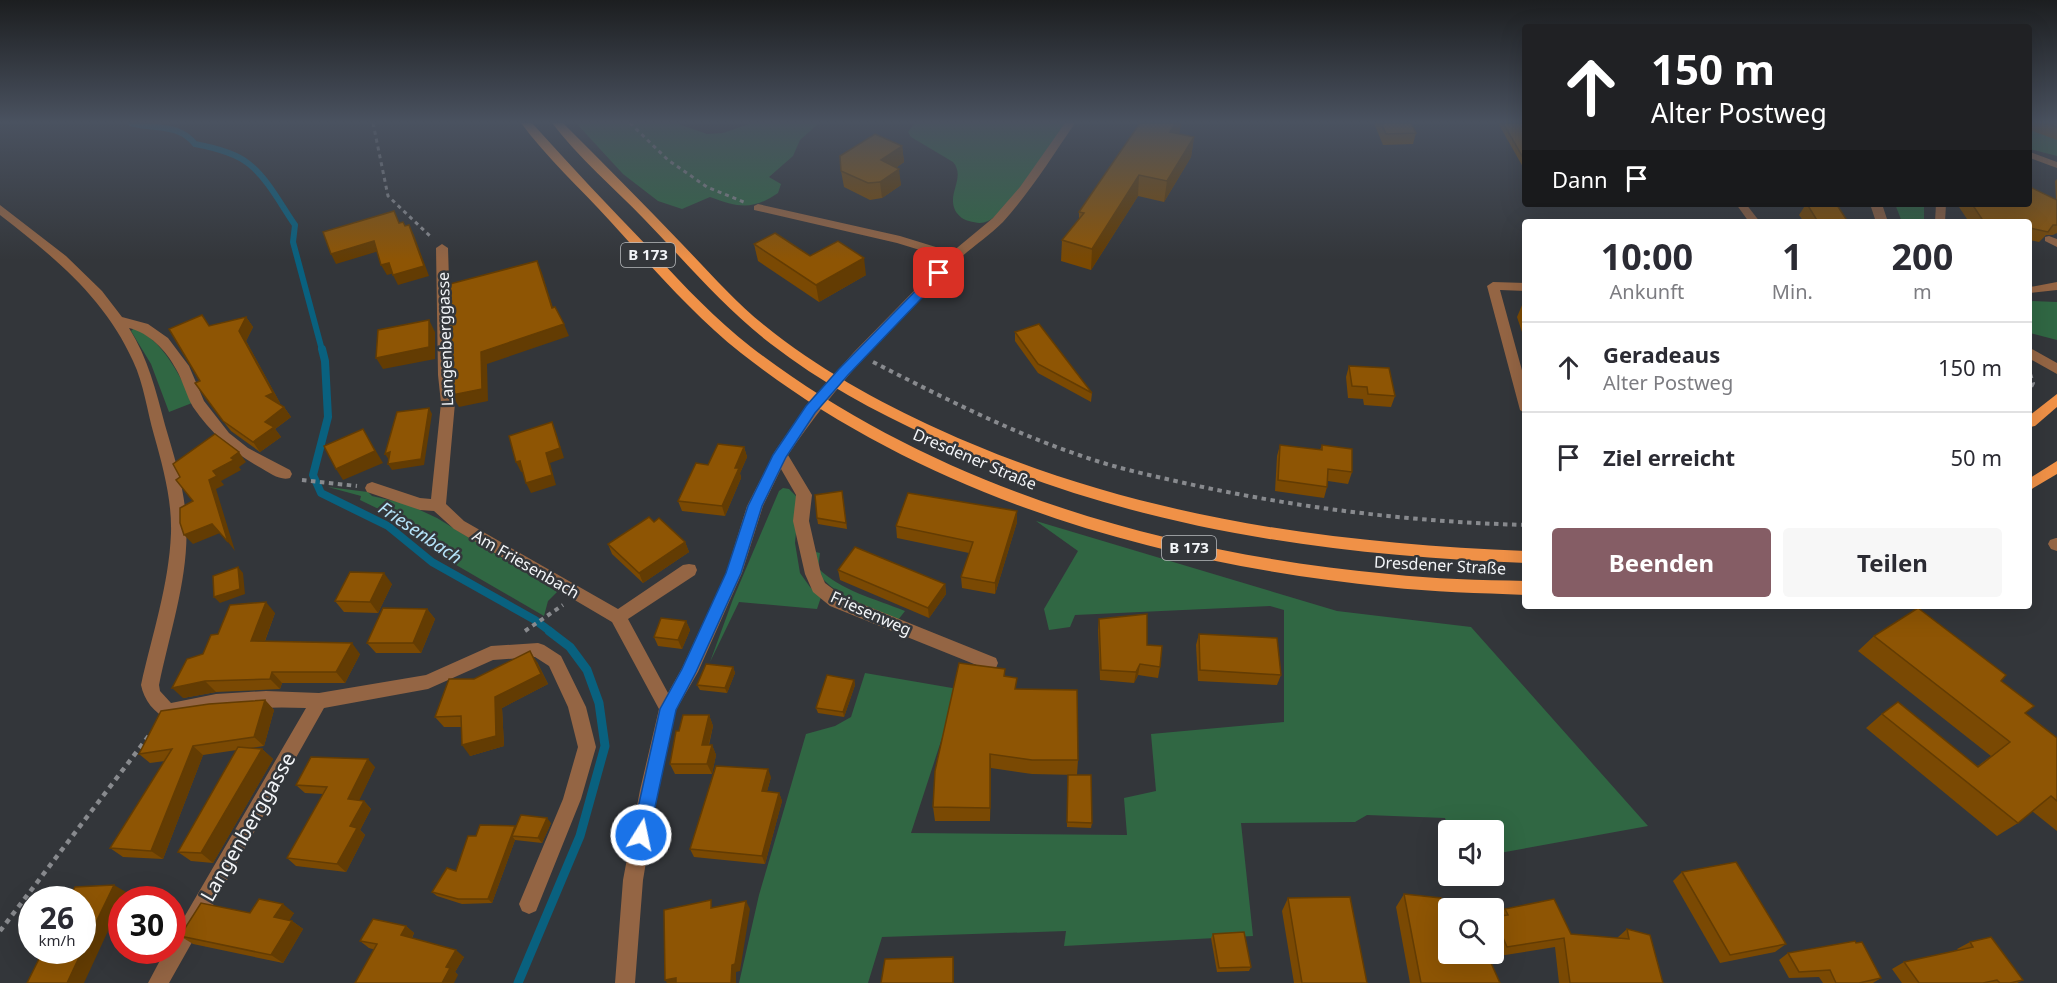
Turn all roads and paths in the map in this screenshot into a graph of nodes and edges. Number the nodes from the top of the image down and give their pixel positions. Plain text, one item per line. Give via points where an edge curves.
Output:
1 (382, 169) edge
2 (569, 169) edge
3 (602, 169) edge
4 (681, 169) edge
5 (1038, 169) edge
6 (1743, 207) edge
7 (758, 208) joint
8 (0, 209) edge
9 (1753, 219) edge
10 (442, 248) joint
11 (954, 257) junction
12 (2057, 285) edge
13 (1522, 287) edge
14 (2032, 290) edge
15 (120, 321) junction
16 (2032, 354) edge
17 (859, 355) junction
18 (2057, 369) edge
19 (1522, 395) edge
20 (2057, 399) edge
21 (2032, 420) edge
22 (780, 455) junction
23 (2057, 466) edge
24 (291, 477) joint
25 (2032, 484) edge
26 (372, 488) joint
27 (438, 506) junction
28 (1522, 525) edge
29 (1522, 557) edge
30 (689, 570) dead end
31 (1522, 588) edge
32 (558, 609) dead end
33 (618, 617) junction
34 (523, 632) dead end
35 (990, 663) dead end
36 (319, 701) junction
37 (668, 709) junction
38 (168, 711) junction
39 (529, 904) dead end
40 (0, 931) edge
41 (158, 983) edge
42 (625, 983) edge

1 - 10 path via 388,196
2 - 31 main road, Dresdener Straße / B 173 via 707,317 781,377 871,433 987,486 1108,528 1219,555 1370,579
3 - 29 main road, B 173 via 759,328 881,408 935,435 1094,495 1174,517 1312,542 1398,552
4 - 7 path via 707,187
5 - 11 street via 997,221
6 - 9 lane
7 - 11 street via 843,226
8 - 15 street via 97,290
10 - 27 street, Langenberggasse via 448,403
11 - 17 street
12 - 14 lane
13 - 19 lane via 1493,286
15 - 24 street via 143,327 163,341 182,366 198,403 224,437 243,452
15 - 38 street via 140,363 175,482 178,544 171,596 150,685 152,695
16 - 18 street
17 - 22 street via 811,410
17 - 28 path via 982,416 1067,452 1138,472 1255,499 1356,514
20 - 21 main road
22 - 35 street, Friesenweg via 804,495 801,520 819,587 836,601
22 - 37 street via 755,506 734,573
23 - 25 main road
24 - 26 path
26 - 27 street
27 - 33 street, Am Friesenbach via 459,525
30 - 33 street
32 - 34 path
33 - 37 street
36 - 38 street via 216,702
36 - 39 street via 428,682 491,653 538,650 555,660 577,707 587,747 572,799
36 - 41 street, Langenberggasse
37 - 42 street via 633,880
38 - 40 path

